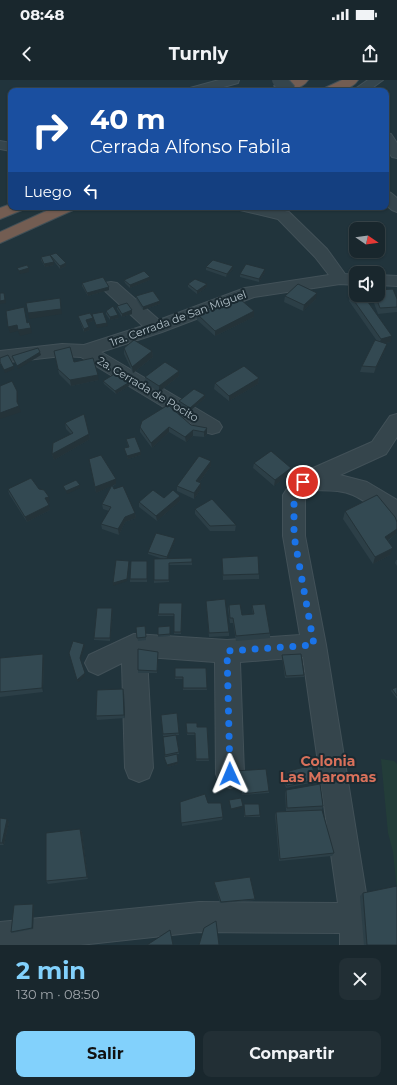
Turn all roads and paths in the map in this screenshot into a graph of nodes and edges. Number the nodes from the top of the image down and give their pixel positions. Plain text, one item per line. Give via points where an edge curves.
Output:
1 (233, 80) edge
2 (279, 80) edge
3 (302, 80) edge
4 (352, 80) edge
5 (378, 80) edge
6 (205, 88) edge
7 (285, 88) edge
8 (286, 88) edge
9 (336, 88) edge
10 (365, 88) edge
11 (389, 142) edge
12 (397, 154) edge
13 (389, 199) edge
14 (397, 207) edge
15 (10, 210) edge
16 (61, 210) edge
17 (259, 210) edge
18 (0, 214) edge
19 (0, 238) edge
20 (348, 279) edge
21 (385, 280) edge
22 (397, 281) edge
23 (111, 287) dead end
24 (156, 328) junction
25 (85, 351) junction
26 (0, 357) edge
27 (397, 421) edge
28 (212, 427) dead end
29 (303, 482) junction
30 (397, 511) edge
31 (134, 645) junction
32 (314, 645) junction
33 (227, 651) junction
34 (98, 663) dead end
35 (139, 768) dead end
36 (230, 774) dead end
37 (356, 932) edge
38 (0, 938) edge

1 - 6 street
2 - 8 street, bridge
3 - 7 highway
4 - 9 highway
5 - 10 street
11 - 12 street
13 - 14 street
15 - 18 highway
16 - 19 highway
17 - 20 street via 283,215
20 - 24 street, 1ra. Cerrada de San Miguel via 251,292
21 - 22 street
23 - 24 street
24 - 25 street, 1ra. Cerrada de San Miguel
25 - 26 street, 1ra. Cerrada de San Miguel via 62,350
25 - 28 street, 2a. Cerrada de Pocito
27 - 29 street via 379,448
29 - 30 street via 336,482 359,488
29 - 32 street via 294,495 294,536
31 - 33 street
31 - 34 street
31 - 35 street
32 - 33 street
32 - 37 street
33 - 36 street
37 - 38 street via 199,917

